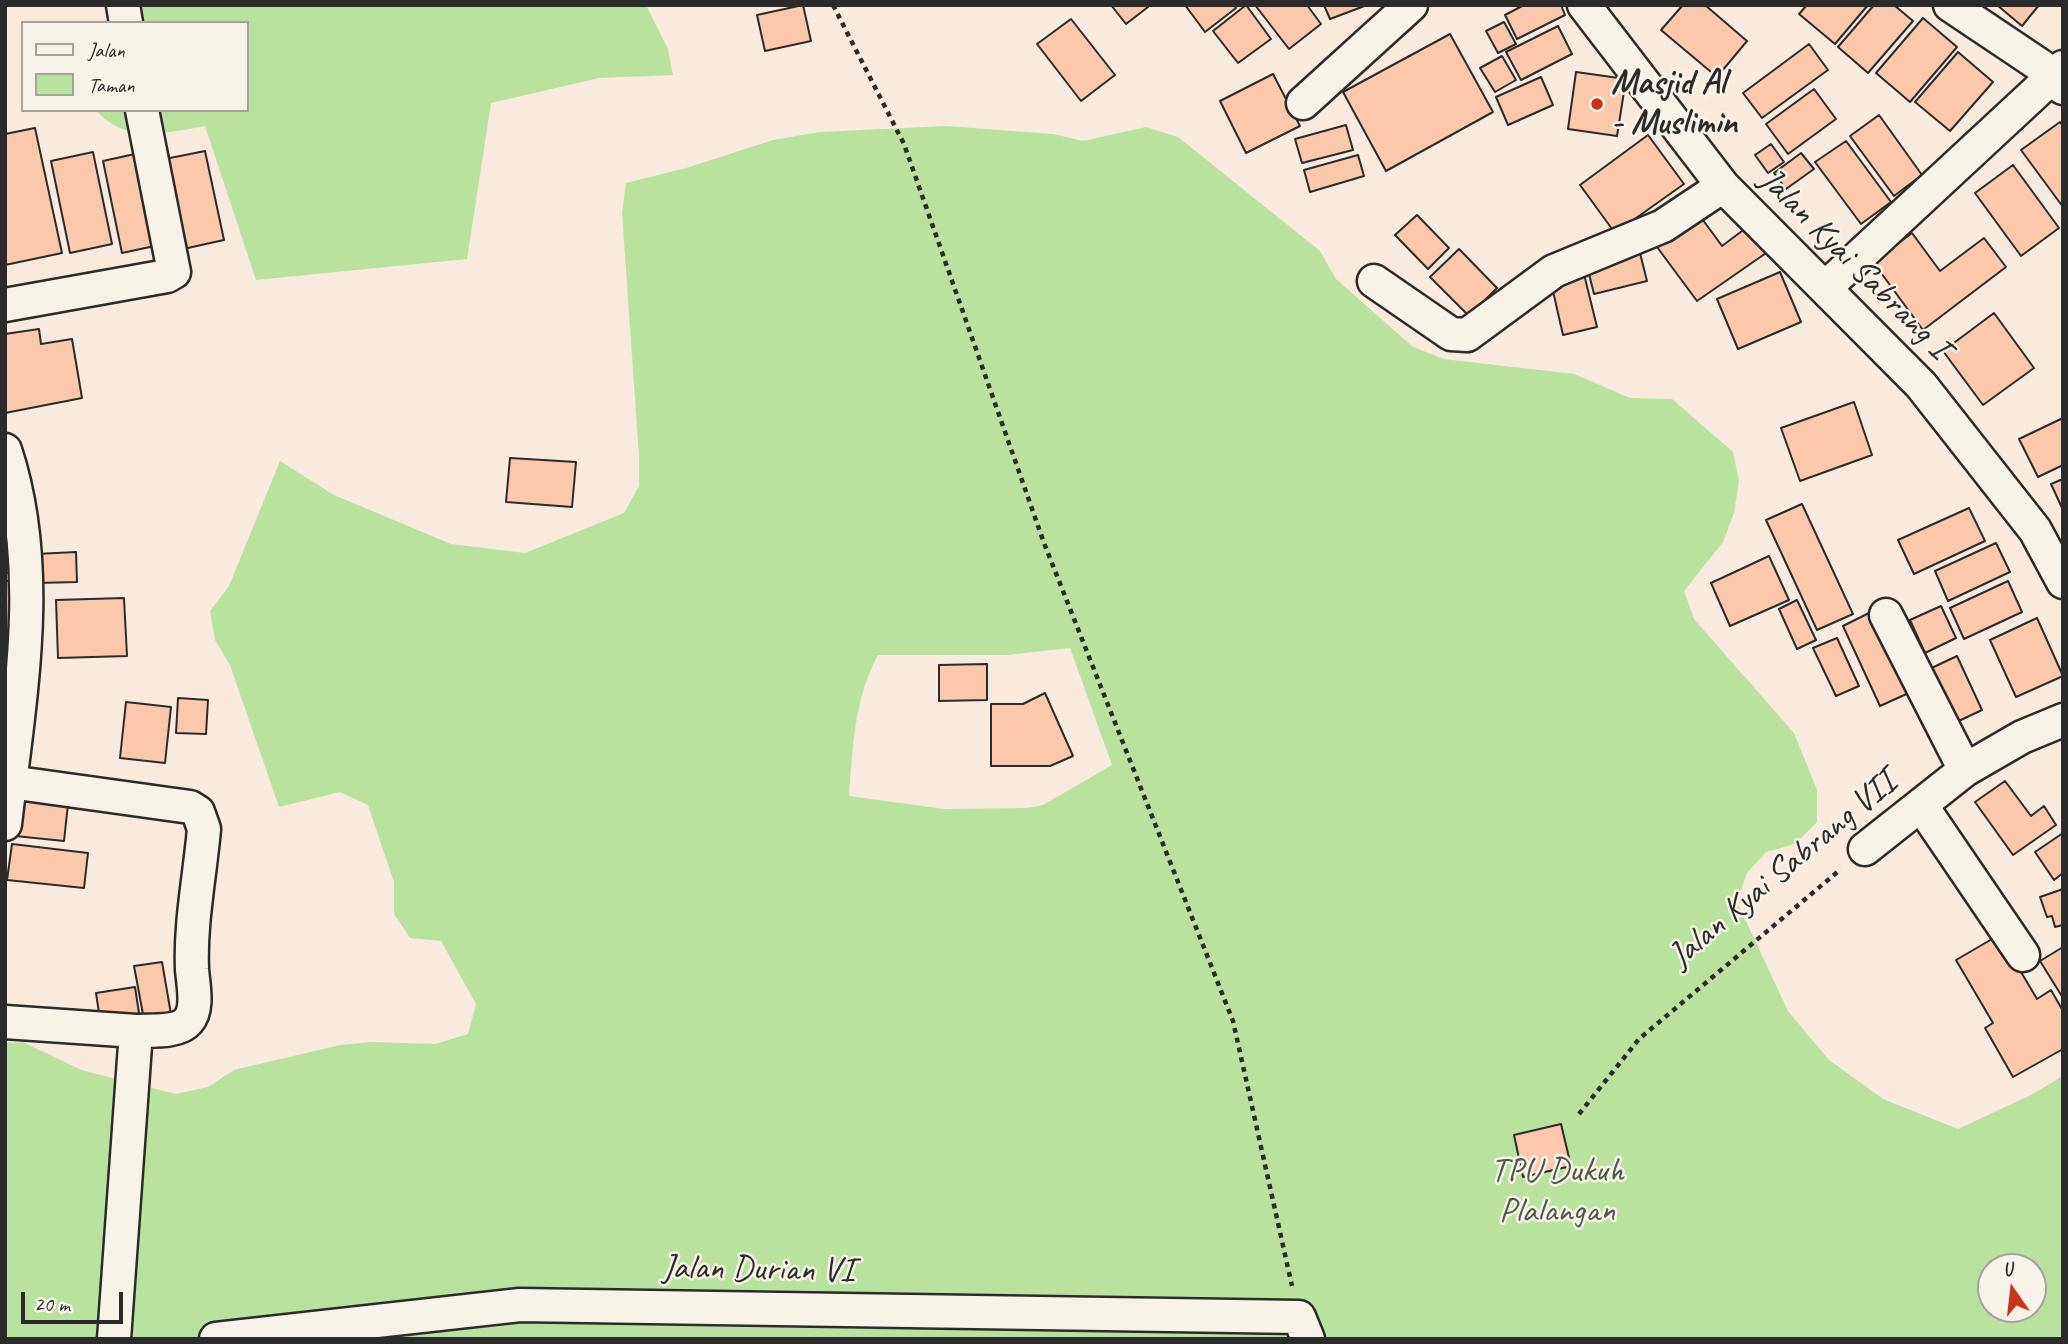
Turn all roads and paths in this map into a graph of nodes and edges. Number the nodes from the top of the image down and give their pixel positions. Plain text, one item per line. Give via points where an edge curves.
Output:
1 (833, 5) edge
2 (1410, 5) edge
3 (1584, 5) edge
4 (1950, 5) edge
5 (2060, 77) edge
6 (1303, 103) dead end
7 (142, 112) edge
8 (1723, 187) junction
9 (1374, 281) dead end
10 (1825, 288) junction
11 (5, 305) edge
12 (5, 450) edge
13 (15, 579) edge
14 (2063, 582) edge
15 (1886, 615) dead end
16 (2063, 720) edge
17 (1965, 770) junction
18 (10, 782) junction
19 (1921, 805) junction
20 (5, 824) edge
21 (1865, 849) joint
22 (2023, 955) dead end
23 (5, 1022) edge
24 (136, 1031) junction
25 (1579, 1114) dead end
26 (1303, 1328) edge
27 (114, 1339) edge
28 (216, 1339) edge

1 - 26 path via 904,144 1044,543 1233,1021
2 - 6 street
3 - 8 street, Jalan Kyai Sabrang I
4 - 5 street
5 - 10 street
7 - 11 street via 174,271 167,276
8 - 9 street via 1663,226 1554,271 1467,335 1451,334
8 - 10 street, Jalan Kyai Sabrang I
10 - 14 street, Jalan Kyai Sabrang I via 1922,385 2035,530
12 - 13 street via 16,484
13 - 18 street via 25,610 24,672
15 - 17 street
16 - 17 street, Jalan Kyai Sabrang VII
17 - 19 street, Jalan Kyai Sabrang VII
18 - 20 street
18 - 24 street via 190,807 202,819 191,1018 185,1025
19 - 21 street, Jalan Kyai Sabrang VII
19 - 22 street
21 - 25 path, Jalan Kyai Sabrang VII via 1639,1039
23 - 24 street
24 - 27 street
26 - 28 street, Jalan Durian VI via 520,1305

